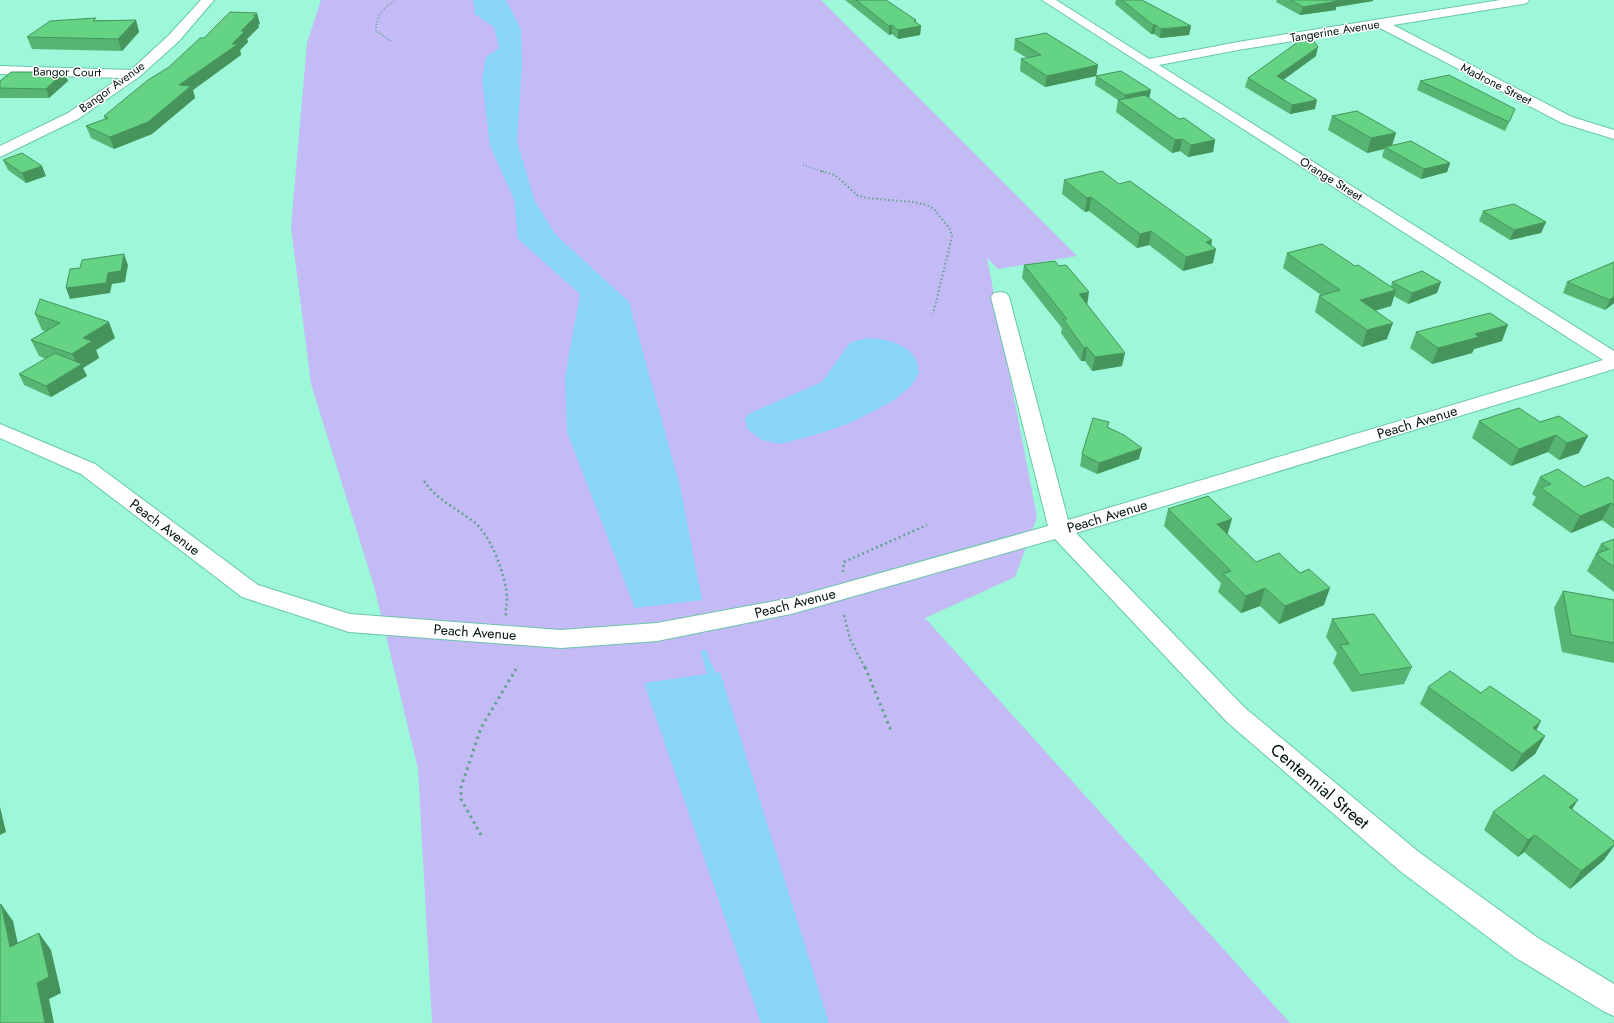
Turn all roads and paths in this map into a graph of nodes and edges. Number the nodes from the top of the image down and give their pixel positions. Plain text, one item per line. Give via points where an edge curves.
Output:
1 (208, 0) edge
2 (396, 0) edge
3 (1048, 0) edge
4 (1523, 0) edge
5 (1382, 24) junction
6 (391, 41) dead end
7 (1147, 63) junction
8 (0, 70) edge
9 (134, 74) junction
10 (1614, 135) edge
11 (0, 152) edge
12 (804, 165) dead end
13 (1000, 297) dead end
14 (933, 314) dead end
15 (1614, 358) edge
16 (1614, 364) edge
17 (0, 430) edge
18 (424, 481) dead end
19 (927, 525) dead end
20 (1060, 530) junction
21 (844, 574) dead end
22 (844, 615) dead end
23 (506, 618) dead end
24 (516, 669) dead end
25 (892, 732) dead end
26 (481, 835) dead end
27 (1614, 1001) edge

1 - 9 street, Bangor Avenue via 174,38
2 - 6 path via 380,11 376,21 376,31
3 - 7 street, Orange Street
4 - 5 street, Tangerine Avenue
5 - 7 street, Tangerine Avenue
5 - 10 street, Madrone Street via 1567,120
7 - 15 street, Orange Street
8 - 9 street, Bangor Court
9 - 11 street, Bangor Avenue via 73,116
12 - 14 path via 835,175 857,195 922,203 934,209 950,229 952,237
13 - 20 street
16 - 20 street, Peach Avenue
17 - 20 street, Peach Avenue via 88,469 250,591 349,623 561,639 657,632 791,606
18 - 23 path via 444,503 484,530 502,575 507,597
19 - 21 path via 844,562
20 - 27 street, Centennial Street via 1236,714 1410,862 1527,948
22 - 25 path via 850,639 862,660
24 - 26 path via 481,728 461,787 461,799

